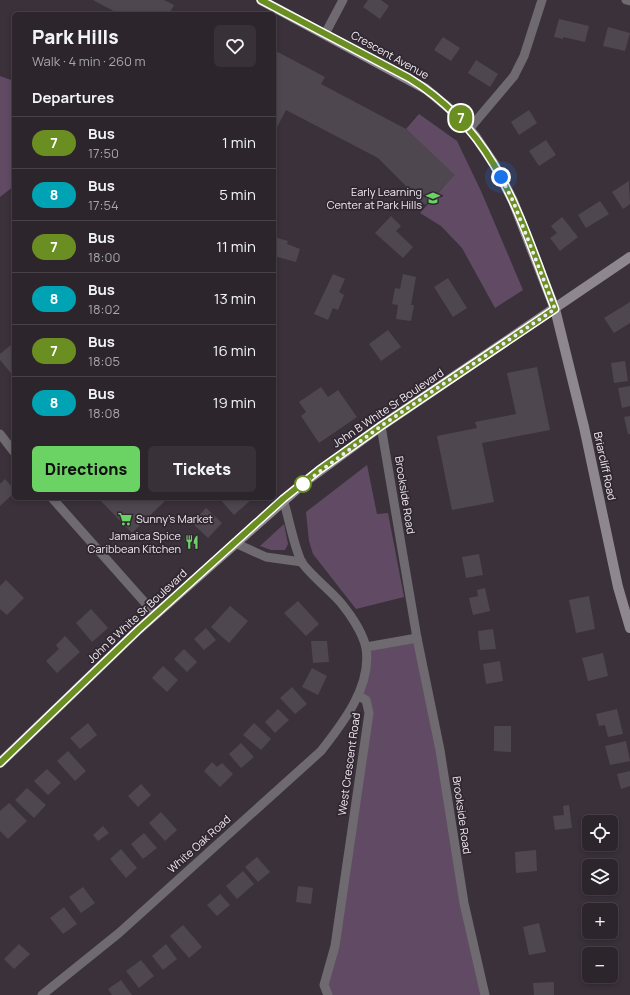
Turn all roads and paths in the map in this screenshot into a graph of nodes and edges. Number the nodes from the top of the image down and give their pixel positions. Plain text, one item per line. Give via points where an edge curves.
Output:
1 (261, 0) edge
2 (343, 0) edge
3 (542, 0) edge
4 (626, 0) edge
5 (630, 1) edge
6 (325, 34) junction
7 (470, 128) junction
8 (630, 257) edge
9 (555, 309) junction
10 (381, 426) junction
11 (0, 434) edge
12 (12, 449) edge
13 (283, 499) junction
14 (54, 500) edge
15 (235, 543) junction
16 (302, 562) junction
17 (155, 614) junction
18 (630, 628) edge
19 (417, 638) junction
20 (366, 647) junction
21 (358, 696) junction
22 (0, 763) edge
23 (324, 985) junction
24 (42, 995) edge
25 (320, 995) edge
26 (328, 995) edge
27 (485, 995) edge

1 - 6 main road, Crescent Avenue
2 - 6 street
3 - 7 street via 524,56 514,76
4 - 5 street
6 - 7 main road, Crescent Avenue via 426,88
7 - 9 main road, Crescent Avenue via 508,189
8 - 9 main road, John B White Sr Boulevard
9 - 10 main road, John B White Sr Boulevard
9 - 18 main road, Briarcliff Road via 618,587
10 - 13 main road, John B White Sr Boulevard
10 - 19 street, Brookside Road
11 - 12 street
13 - 15 main road, John B White Sr Boulevard
13 - 16 street, West Crescent Road
14 - 17 street
15 - 16 street via 266,557
15 - 17 main road, John B White Sr Boulevard
16 - 20 street, West Crescent Road via 341,603
17 - 22 main road, John B White Sr Boulevard
19 - 20 street
19 - 27 street, Brookside Road via 440,750 464,903
20 - 21 street, West Crescent Road via 366,666
21 - 23 street, West Crescent Road via 366,700 369,713 335,946
21 - 24 street, White Oak Road via 341,725 321,751 119,933
23 - 25 street
23 - 26 street

